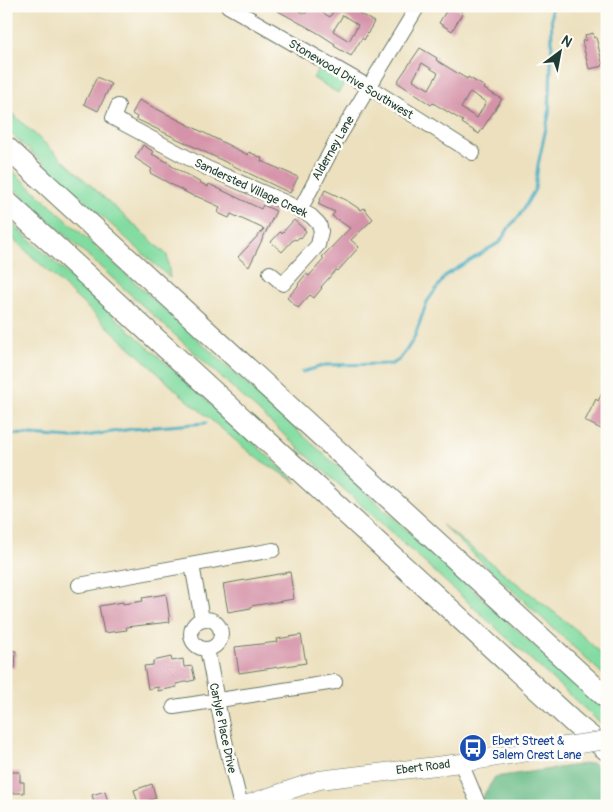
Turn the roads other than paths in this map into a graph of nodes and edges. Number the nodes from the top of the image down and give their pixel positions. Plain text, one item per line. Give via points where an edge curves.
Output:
1 (228, 6) edge
2 (418, 6) edge
3 (369, 87) junction
4 (118, 106) dead end
5 (6, 148) edge
6 (473, 152) dead end
7 (6, 201) edge
8 (300, 210) junction
9 (270, 273) dead end
10 (273, 550) dead end
11 (192, 565) junction
12 (79, 585) dead end
13 (202, 619) junction
14 (207, 649) junction
15 (335, 682) dead end
16 (607, 698) edge
17 (217, 700) junction
18 (174, 707) dead end
19 (607, 740) edge
20 (607, 750) edge
21 (460, 763) junction
22 (241, 806) edge
23 (479, 806) edge

1 - 3 street, Stonewood Drive Southwest
2 - 3 street, Alderney Lane
3 - 6 street, Stonewood Drive Southwest
3 - 8 street, Alderney Lane
4 - 8 street, Sandersted Village Creek via 113,118 215,172
5 - 16 highway
7 - 20 highway
8 - 9 street, Sandersted Village Creek via 318,224 321,231 318,245 283,284
10 - 11 street
11 - 12 street
11 - 13 street
13 - 14 street via 192,627 190,635 199,648
13 - 14 street via 212,620 221,632 220,640
14 - 17 street, Carlyle Place Drive
15 - 17 street
17 - 18 street
17 - 22 street, Carlyle Place Drive
19 - 21 main road, Ebert Road, bridge
21 - 22 main road, Ebert Road via 319,780
21 - 23 street

